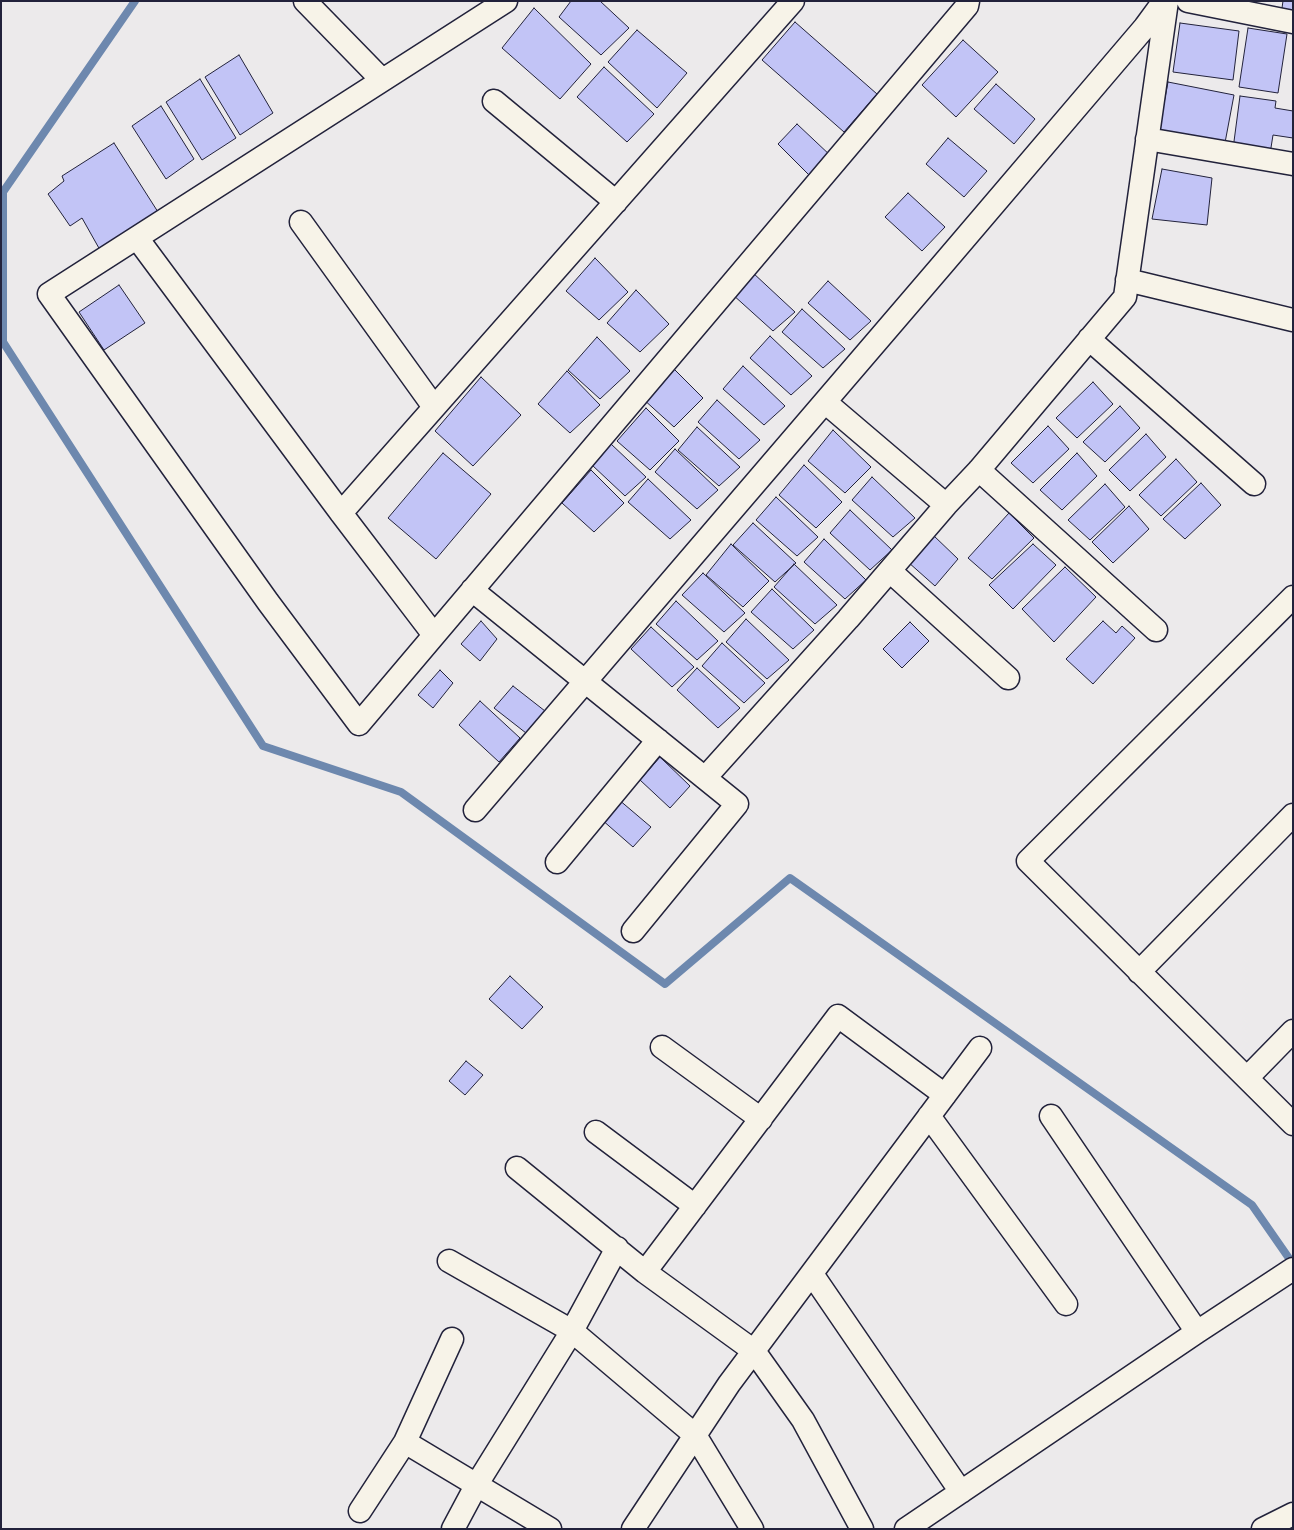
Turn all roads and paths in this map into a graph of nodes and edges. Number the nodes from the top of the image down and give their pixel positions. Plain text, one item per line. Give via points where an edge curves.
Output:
1 (305, 1) edge
2 (506, 1) edge
3 (793, 1) edge
4 (968, 1) edge
5 (1166, 1) edge
6 (1188, 1) edge
7 (1293, 22) edge
8 (382, 80) junction
9 (494, 101) dead end
10 (1147, 139) junction
11 (1293, 164) edge
12 (616, 202) junction
13 (301, 222) dead end
14 (137, 238) junction
15 (1127, 280) junction
16 (1293, 320) edge
17 (1089, 339) junction
18 (825, 402) junction
19 (434, 407) junction
20 (979, 470) junction
21 (1254, 484) dead end
22 (946, 505) junction
23 (341, 513) junction
24 (890, 571) junction
25 (472, 590) junction
26 (1293, 598) edge
27 (1156, 630) dead end
28 (434, 635) junction
29 (1008, 678) dead end
30 (586, 682) junction
31 (658, 740) junction
32 (705, 778) junction
33 (475, 810) dead end
34 (1293, 815) edge
35 (557, 862) dead end
36 (633, 931) dead end
37 (1139, 972) junction
38 (1293, 1031) edge
39 (662, 1048) dead end
40 (980, 1048) dead end
41 (1247, 1078) junction
42 (945, 1095) junction
43 (929, 1116) junction
44 (1051, 1116) dead end
45 (761, 1119) junction
46 (1293, 1124) edge
47 (596, 1132) dead end
48 (517, 1168) dead end
49 (695, 1206) junction
50 (617, 1248) junction
51 (449, 1261) dead end
52 (1293, 1270) edge
53 (645, 1272) junction
54 (812, 1274) junction
55 (1066, 1304) dead end
56 (572, 1331) junction
57 (1197, 1332) junction
58 (452, 1339) dead end
59 (754, 1351) junction
60 (695, 1435) junction
61 (405, 1442) junction
62 (477, 1484) junction
63 (961, 1492) junction
64 (360, 1511) dead end
65 (1293, 1514) edge
66 (453, 1529) edge
67 (550, 1529) edge
68 (633, 1529) edge
69 (752, 1529) edge
70 (862, 1529) edge
71 (906, 1529) edge
72 (1263, 1529) edge

1 - 8 street
2 - 8 street
3 - 12 street
4 - 25 street via 962,12
5 - 10 street
5 - 18 street
6 - 7 street
8 - 14 street
9 - 12 street
10 - 11 street
10 - 15 street
12 - 19 street
13 - 19 street
14 - 23 street
14 - 28 street via 49,294 268,602 359,724
15 - 16 street
15 - 17 street via 1125,297
17 - 20 street
17 - 21 street
18 - 22 street
18 - 30 street
19 - 23 street
20 - 22 street
20 - 27 street
22 - 24 street
23 - 28 street
24 - 29 street
24 - 32 street
25 - 28 street
25 - 30 street
26 - 37 street via 1028,861
30 - 31 street
30 - 33 street
31 - 32 street
31 - 35 street
32 - 36 street via 737,804
34 - 37 street
37 - 41 street
38 - 41 street
39 - 45 street
40 - 42 street
41 - 46 street
42 - 43 street
42 - 45 street via 838,1016
43 - 54 street
43 - 55 street
44 - 57 street
45 - 49 street
47 - 49 street
48 - 50 street
49 - 53 street
50 - 53 street
50 - 56 street
51 - 56 street
52 - 57 street
53 - 59 street
54 - 59 street
54 - 63 street
56 - 60 street
56 - 62 street
57 - 63 street
58 - 61 street
59 - 60 street
59 - 70 street via 803,1420
60 - 68 street
60 - 69 street
61 - 62 street
61 - 64 street
62 - 66 street
62 - 67 street
63 - 71 street
65 - 72 street

